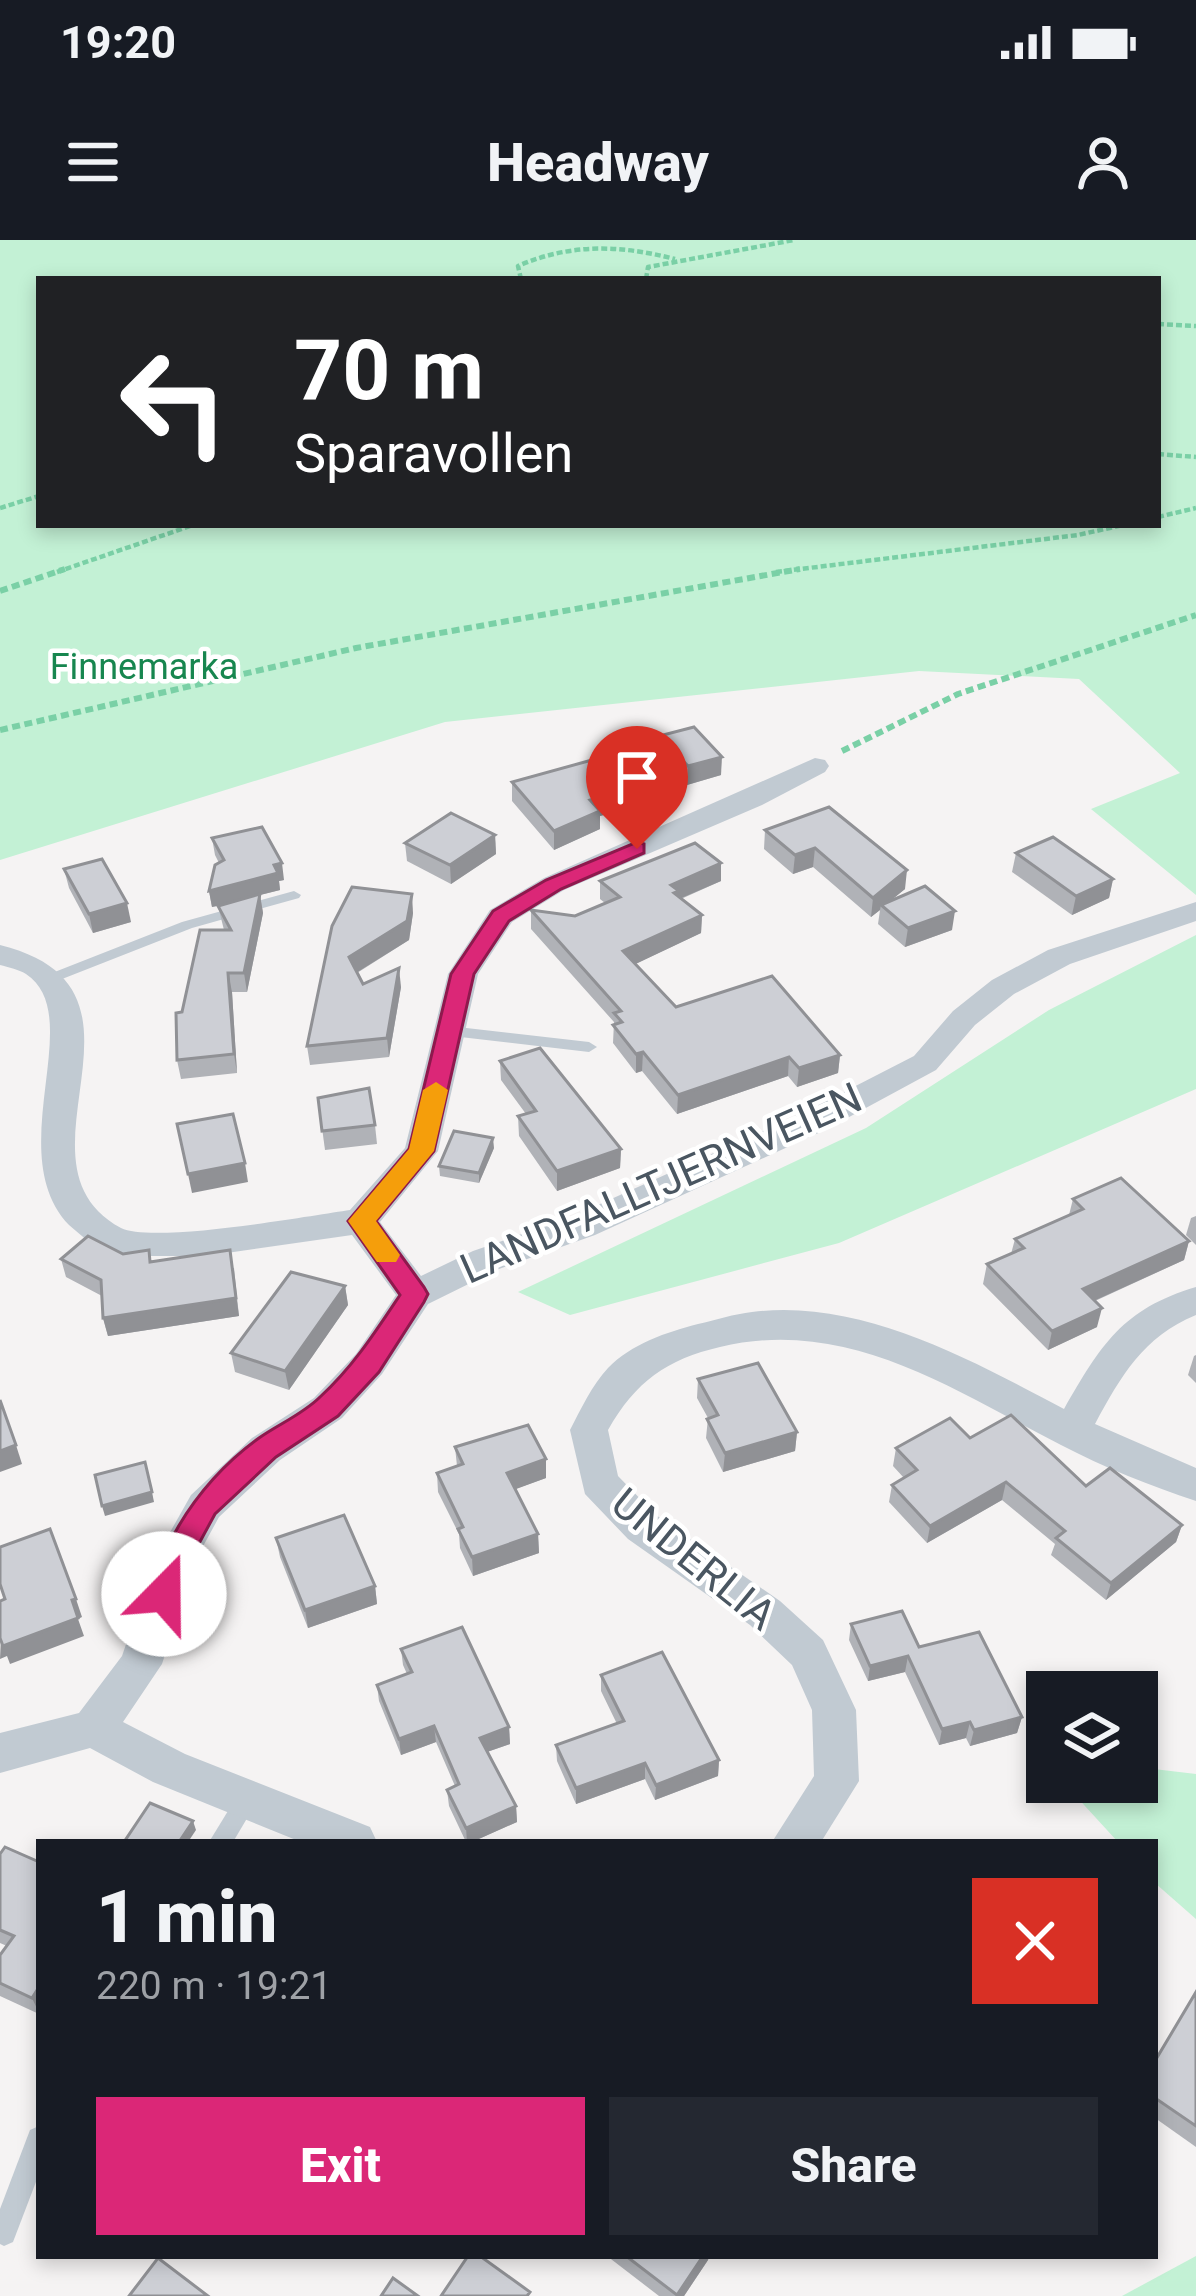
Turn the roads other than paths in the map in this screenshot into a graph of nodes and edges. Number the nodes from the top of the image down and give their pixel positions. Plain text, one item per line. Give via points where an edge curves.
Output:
1 (814, 766) road end
2 (294, 895) dead end
3 (1196, 911) edge
4 (0, 954) edge
5 (52, 978) junction
6 (449, 1031) junction
7 (589, 1047) dead end
8 (361, 1221) junction
9 (415, 1294) junction
10 (1196, 1300) edge
11 (1070, 1433) junction
12 (1196, 1485) edge
13 (93, 1728) junction
14 (0, 1753) edge
15 (247, 1800) junction
16 (222, 1839) edge
17 (346, 1839) edge
18 (797, 1839) edge
19 (36, 2147) edge
20 (4, 2233) dead end

1 - 6 street via 501,916 463,974
2 - 5 lane via 187,925
3 - 9 street, LANDFALLTJERNVEIEN via 1059,957 1003,987 925,1063 814,1121
4 - 5 street via 23,958
5 - 8 street via 61,992 62,1041 46,1142 59,1194 116,1244 206,1243
6 - 7 lane
6 - 8 street via 421,1151
8 - 9 street
9 - 13 street, LANDFALLTJERNVEIEN via 328,1408 266,1449 205,1506 175,1559 141,1664
10 - 11 street via 1130,1332
11 - 12 street, UNDERLIA
11 - 18 street, UNDERLIA via 947,1366 865,1334 783,1321 722,1327 619,1379 589,1430 599,1483 641,1527 765,1613 808,1653 834,1710 837,1781
13 - 14 street
13 - 15 street
15 - 16 lane
15 - 17 street
19 - 20 lane

